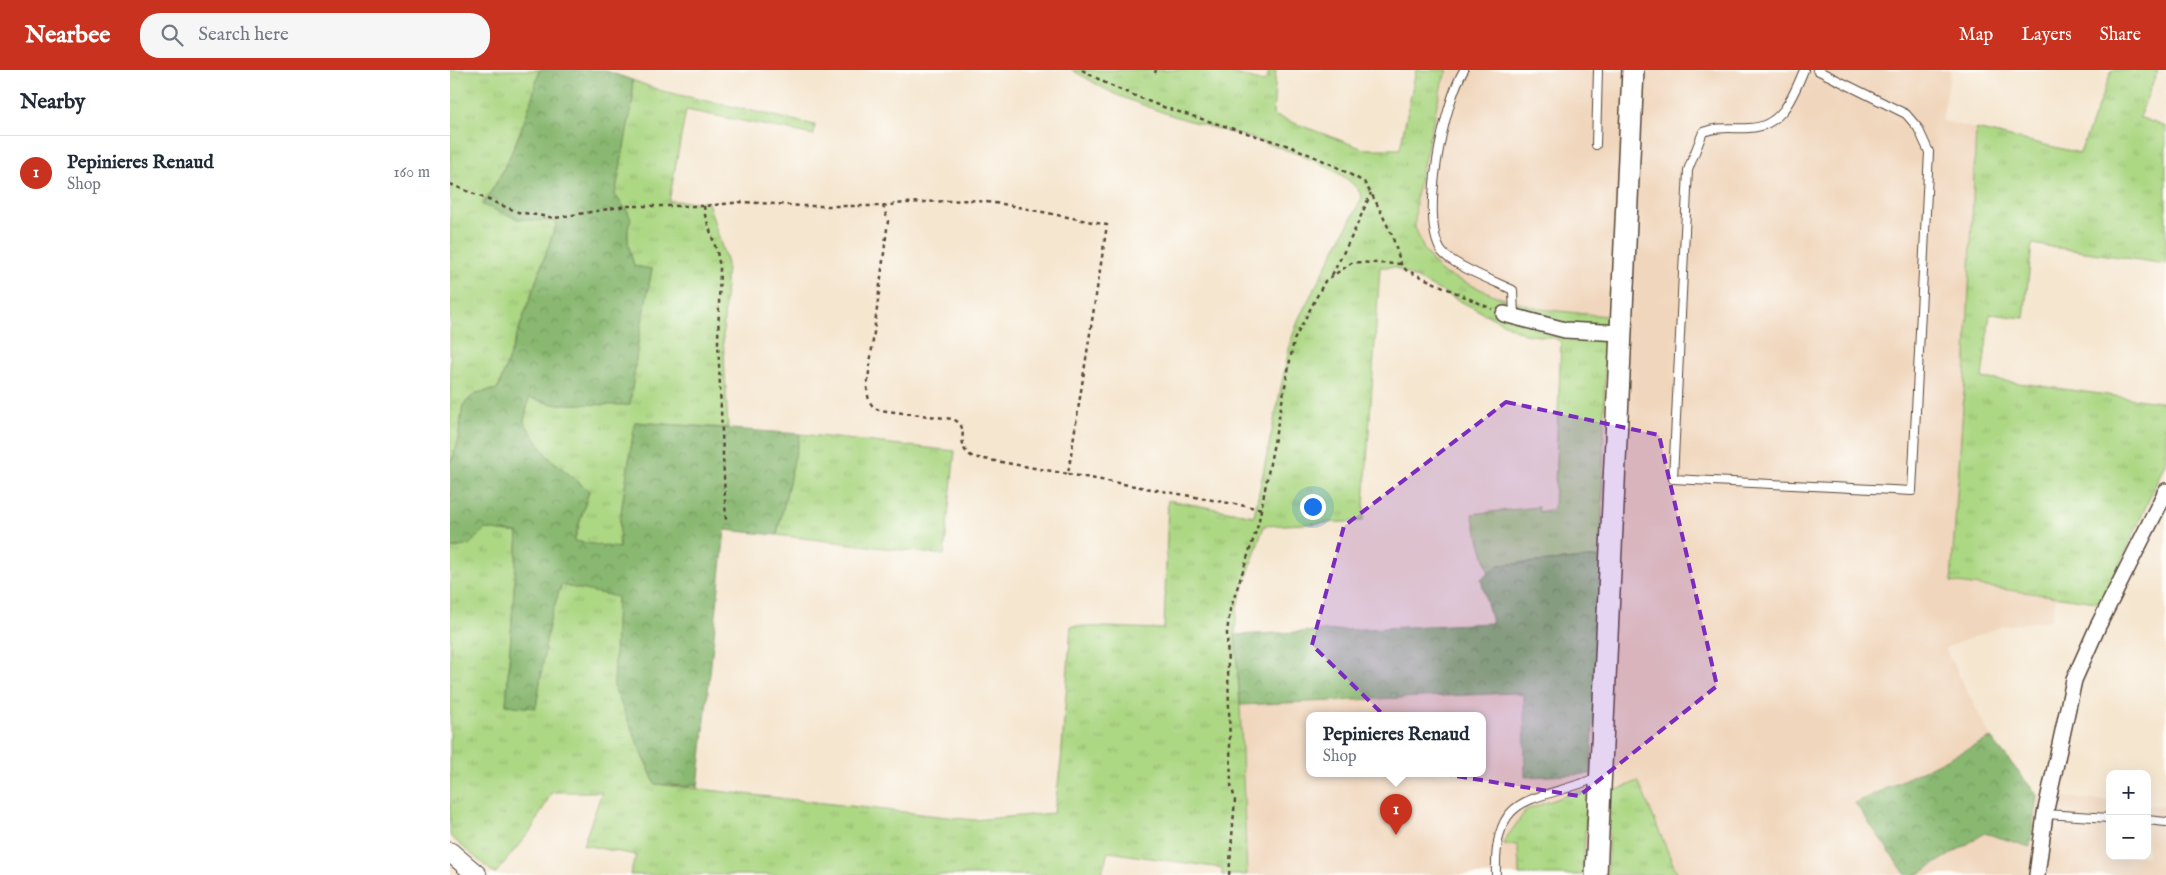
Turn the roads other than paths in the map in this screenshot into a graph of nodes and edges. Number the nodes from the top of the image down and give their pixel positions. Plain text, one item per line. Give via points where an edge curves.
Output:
1 (1464, 70) edge
2 (1598, 70) edge
3 (1633, 70) edge
4 (1804, 70) edge
5 (1817, 70) edge
6 (1596, 145) dead end
7 (1509, 315) joint
8 (1621, 333) junction
9 (2166, 491) edge
10 (1600, 776) junction
11 (2045, 814) junction
12 (2106, 818) edge
13 (2151, 820) edge
14 (2166, 822) edge
15 (450, 852) edge
16 (477, 875) edge
17 (1496, 875) edge
18 (1596, 875) edge
19 (2037, 875) edge

1 - 7 lane via 1446,115 1434,182 1432,214 1435,239 1443,253 1454,262 1513,290
2 - 6 lane
3 - 8 main road
4 - 5 lane via 1778,118 1764,126 1716,127 1703,132 1688,170 1673,479 1912,491 1929,152 1918,128 1906,114
7 - 8 street via 1565,330
8 - 10 main road
9 - 11 street via 2074,680
10 - 17 lane via 1525,800 1511,811 1500,830
10 - 18 main road
11 - 12 lane
11 - 19 street
13 - 14 lane
15 - 16 street

